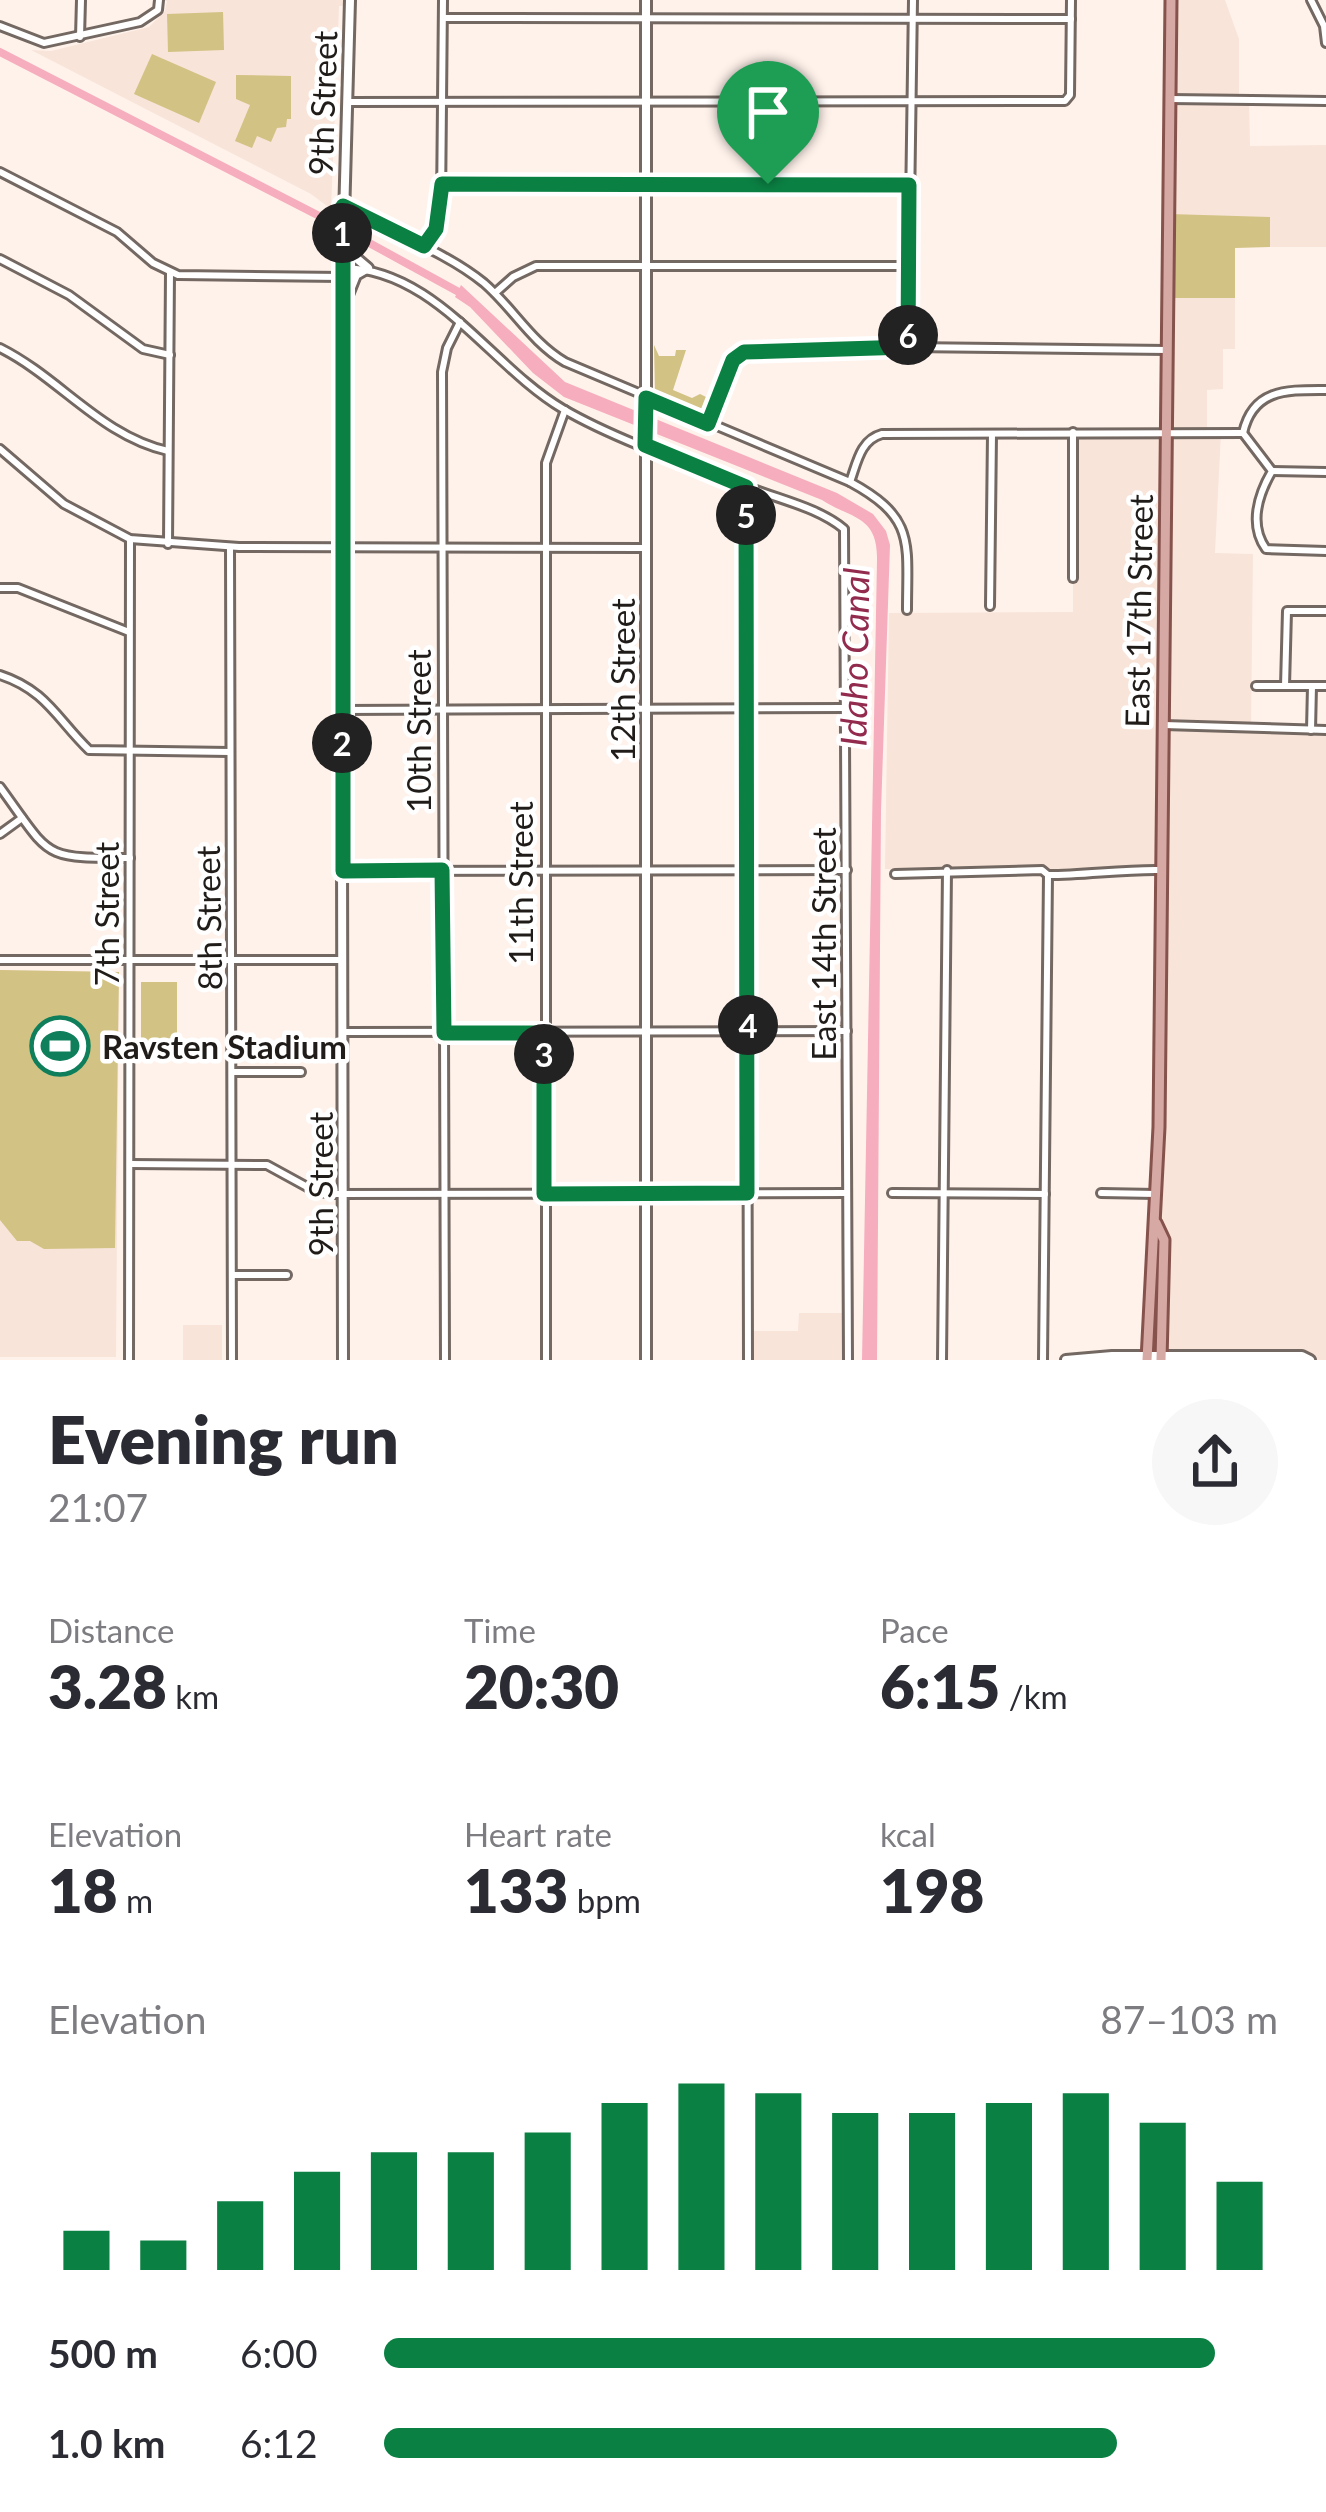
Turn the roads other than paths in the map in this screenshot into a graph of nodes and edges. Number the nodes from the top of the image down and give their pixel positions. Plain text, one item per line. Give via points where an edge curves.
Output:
1 (81, 0) edge
2 (159, 0) edge
3 (350, 0) edge
4 (443, 0) edge
5 (646, 0) edge
6 (913, 0) edge
7 (1071, 0) edge
8 (1171, 0) edge
9 (1311, 0) edge
10 (443, 18) junction
11 (912, 18) junction
12 (646, 19) junction
13 (1071, 19) junction
14 (0, 26) edge
15 (80, 37) junction
16 (1326, 43) edge
17 (1170, 99) junction
18 (1326, 100) edge
19 (442, 101) junction
20 (910, 101) junction
21 (347, 102) junction
22 (646, 103) junction
23 (0, 172) edge
24 (442, 184) junction
25 (646, 185) junction
26 (909, 185) junction
27 (343, 206) junction
28 (342, 245) junction
29 (424, 246) junction
30 (0, 259) edge
31 (908, 266) junction
32 (646, 267) junction
33 (368, 268) junction
34 (170, 272) junction
35 (342, 273) junction
36 (495, 293) junction
37 (341, 311) junction
38 (460, 322) junction
39 (908, 347) junction
40 (0, 348) edge
41 (1167, 350) junction
42 (170, 355) junction
43 (1326, 391) edge
44 (646, 398) junction
45 (566, 410) junction
46 (708, 424) junction
47 (1072, 432) junction
48 (1166, 433) junction
49 (1243, 433) junction
50 (992, 434) junction
51 (645, 439) junction
52 (0, 449) edge
53 (168, 451) junction
54 (1272, 471) junction
55 (1326, 472) edge
56 (850, 482) junction
57 (746, 487) junction
58 (130, 539) junction
59 (168, 544) junction
60 (230, 547) junction
61 (341, 548) junction
62 (645, 548) junction
63 (442, 549) junction
64 (546, 549) junction
65 (1326, 551) edge
66 (1072, 578) dead end
67 (0, 588) edge
68 (990, 607) dead end
69 (907, 610) dead end
70 (1326, 611) edge
71 (129, 632) junction
72 (0, 675) edge
73 (1256, 686) dead end
74 (1285, 686) junction
75 (1312, 686) junction
76 (1326, 686) edge
77 (846, 708) junction
78 (442, 709) junction
79 (646, 709) junction
80 (747, 709) junction
81 (342, 710) junction
82 (544, 710) junction
83 (1163, 725) junction
84 (1311, 730) junction
85 (1326, 730) edge
86 (129, 752) junction
87 (230, 752) junction
88 (0, 788) edge
89 (22, 818) junction
90 (0, 834) edge
91 (130, 858) junction
92 (442, 870) junction
93 (646, 870) junction
94 (847, 870) junction
95 (947, 870) junction
96 (1162, 870) junction
97 (343, 871) junction
98 (544, 871) junction
99 (748, 871) junction
100 (896, 874) dead end
101 (1048, 875) junction
102 (0, 960) edge
103 (130, 960) junction
104 (343, 960) junction
105 (233, 961) junction
106 (646, 1031) junction
107 (847, 1031) junction
108 (343, 1032) junction
109 (748, 1032) junction
110 (444, 1033) junction
111 (544, 1033) junction
112 (232, 1072) junction
113 (301, 1072) dead end
114 (130, 1164) junction
115 (232, 1164) junction
116 (847, 1192) junction
117 (747, 1193) junction
118 (892, 1193) dead end
119 (1101, 1193) dead end
120 (343, 1194) junction
121 (544, 1194) junction
122 (647, 1194) junction
123 (943, 1194) junction
124 (1045, 1194) junction
125 (1156, 1194) junction
126 (446, 1195) junction
127 (1156, 1222) junction
128 (232, 1275) junction
129 (287, 1275) dead end
130 (1147, 1358) edge
131 (1161, 1358) edge
132 (129, 1360) edge
133 (232, 1360) edge
134 (343, 1360) edge
135 (445, 1360) edge
136 (545, 1360) edge
137 (646, 1360) edge
138 (748, 1360) edge
139 (848, 1360) edge
140 (942, 1360) edge
141 (1043, 1360) edge
142 (1066, 1360) edge
143 (1310, 1360) edge

1 - 15 street
2 - 15 street via 148,19
3 - 21 street, 9th Street
4 - 10 street
5 - 12 street, 12th Street
6 - 11 street
7 - 13 street
8 - 17 main road, East 17th Street
9 - 16 street
10 - 12 street
10 - 19 street
11 - 12 street
11 - 13 street
11 - 20 street
12 - 22 street, 12th Street
13 - 20 street via 1069,99
14 - 15 street via 37,43
17 - 18 street
17 - 41 main road, East 17th Street
19 - 21 street
19 - 22 street
19 - 24 street
20 - 22 street
20 - 26 street
21 - 27 street, 9th Street
22 - 25 street, 12th Street
23 - 34 street via 117,232
24 - 25 street
24 - 29 street via 436,229
25 - 26 street
25 - 32 street, 12th Street
26 - 31 street
27 - 28 street, 9th Street
27 - 29 street
28 - 33 street
28 - 35 street, 9th Street
29 - 36 street
30 - 42 street via 69,295 143,350
31 - 32 street
31 - 39 street
32 - 36 street via 536,266
32 - 44 street, 12th Street
33 - 35 street
33 - 37 street via 356,275
33 - 38 street
34 - 35 street
34 - 42 street
35 - 37 street, 9th Street
36 - 44 street via 555,356
37 - 61 street, 9th Street
38 - 45 street
38 - 63 street, 10th Street via 442,372
39 - 41 street
39 - 46 street via 744,352 733,360
40 - 53 street via 114,430
41 - 48 main road, East 17th Street
42 - 53 street
43 - 49 street via 1266,396
44 - 46 street
44 - 51 street, 12th Street
45 - 51 street
45 - 64 street, 11th Street via 546,463
46 - 56 street
47 - 48 street
47 - 50 street
47 - 66 street
48 - 49 street
48 - 83 main road, East 17th Street
49 - 54 street
50 - 56 street via 872,437
50 - 68 street
51 - 57 street
51 - 62 street, 12th Street
52 - 58 street via 64,504
53 - 59 street
54 - 55 street
54 - 65 street via 1260,491 1258,532 1266,549
56 - 69 street via 899,521
57 - 77 street, East 14th Street via 844,529
57 - 80 street
58 - 59 street
58 - 71 street, 7th Street
59 - 60 street
60 - 61 street
60 - 87 street, 8th Street
61 - 63 street
61 - 81 street, 9th Street
62 - 64 street
62 - 79 street, 12th Street
63 - 64 street
63 - 78 street, 10th Street
64 - 82 street, 11th Street
67 - 71 street
70 - 74 street via 1287,611
71 - 86 street, 7th Street
72 - 86 street via 50,703 89,749
73 - 74 street
74 - 75 street
75 - 76 street
75 - 84 street
77 - 80 street
77 - 94 street, East 14th Street
78 - 81 street
78 - 82 street
78 - 92 street, 10th Street
79 - 80 street
79 - 82 street
79 - 93 street, 12th Street
80 - 99 street
81 - 97 street, 9th Street
82 - 98 street, 11th Street
83 - 84 street
83 - 96 main road, East 17th Street
84 - 85 street
86 - 87 street
86 - 91 street, 7th Street
87 - 105 street, 8th Street
88 - 89 street
89 - 90 street
89 - 91 street via 54,854
91 - 103 street, 7th Street
92 - 97 street
92 - 98 street
92 - 110 street, 10th Street
93 - 98 street
93 - 99 street
93 - 106 street, 12th Street
94 - 99 street
94 - 107 street, East 14th Street
95 - 100 street
95 - 101 street
95 - 123 street
96 - 101 street
96 - 125 main road, East 17th Street
97 - 104 street, 9th Street
98 - 111 street, 11th Street
99 - 109 street
101 - 124 street
102 - 103 street
103 - 105 street
103 - 114 street, 7th Street
104 - 105 street
104 - 108 street, 9th Street
105 - 112 street, 8th Street
106 - 109 street
106 - 111 street
106 - 122 street, 12th Street
107 - 109 street
107 - 116 street, East 14th Street
108 - 110 street
108 - 120 street, 9th Street
109 - 117 street
110 - 111 street
110 - 126 street, 10th Street
111 - 121 street, 11th Street
112 - 113 street
112 - 115 street, 8th Street
114 - 115 street
114 - 132 street, 7th Street
115 - 120 street via 268,1165 320,1193
115 - 128 street, 8th Street
116 - 117 street
116 - 139 street, East 14th Street
117 - 122 street
117 - 138 street
118 - 123 street
119 - 125 street
120 - 126 street
120 - 134 street, 9th Street
121 - 122 street
121 - 126 street
121 - 136 street, 11th Street
122 - 137 street, 12th Street
123 - 124 street
123 - 140 street
124 - 141 street
125 - 127 main road, East 17th Street
126 - 135 street, 10th Street
127 - 130 main road, East 17th Street
127 - 131 main road, East 17th Street via 1163,1240
128 - 129 street
128 - 133 street, 8th Street
130 - 131 street
130 - 142 street
131 - 143 street

